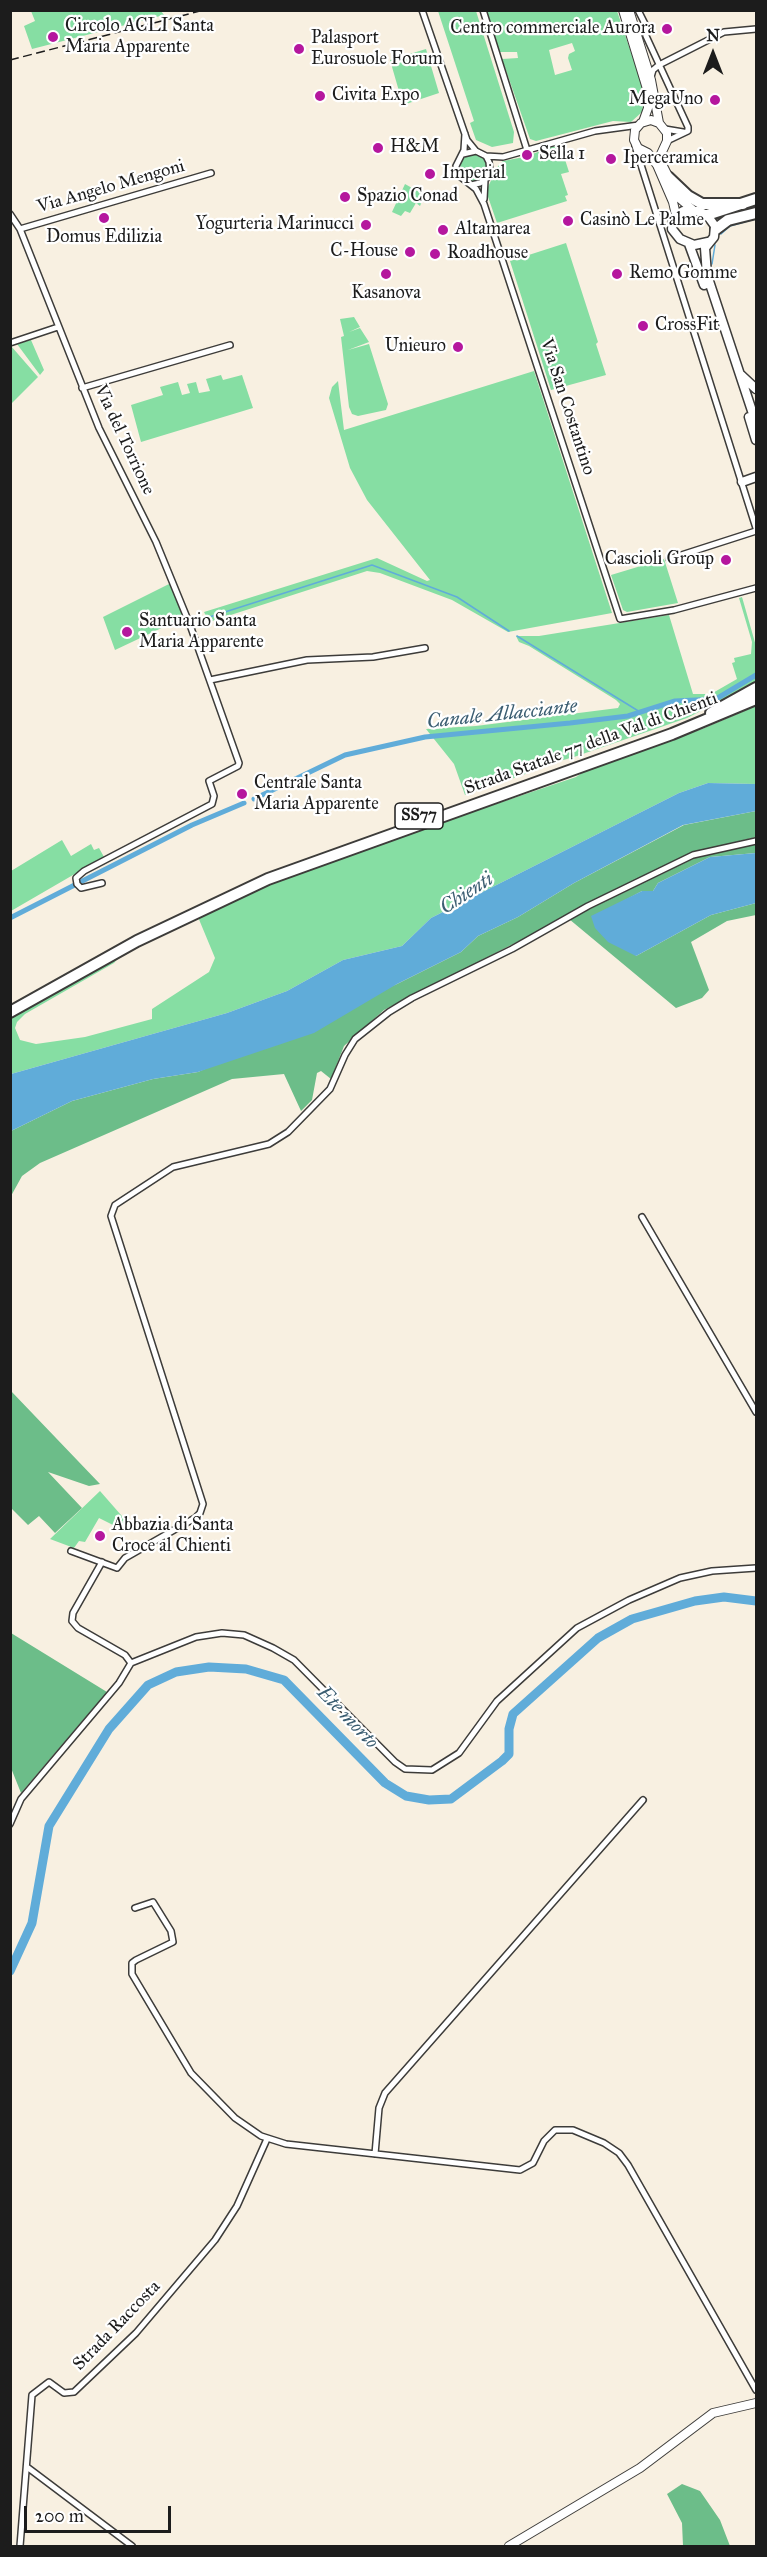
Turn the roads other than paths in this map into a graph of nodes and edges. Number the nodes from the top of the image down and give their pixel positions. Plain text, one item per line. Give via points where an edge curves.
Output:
1 (422, 10) edge
2 (483, 10) edge
3 (623, 10) edge
4 (629, 10) edge
5 (638, 10) edge
6 (635, 27) junction
7 (645, 27) junction
8 (756, 29) edge
9 (659, 65) junction
10 (651, 80) junction
11 (641, 124) junction
12 (662, 126) junction
13 (623, 127) junction
14 (685, 132) junction
15 (465, 134) junction
16 (634, 140) junction
17 (665, 144) junction
18 (527, 150) junction
19 (477, 151) junction
20 (648, 153) junction
21 (462, 155) junction
22 (486, 156) junction
23 (503, 157) junction
24 (657, 165) junction
25 (490, 169) junction
26 (642, 170) junction
27 (212, 173) dead end
28 (668, 177) junction
29 (485, 180) junction
30 (471, 185) junction
31 (756, 199) edge
32 (484, 204) junction
33 (743, 204) junction
34 (693, 210) junction
35 (756, 213) edge
36 (10, 214) edge
37 (676, 215) junction
38 (707, 215) junction
39 (20, 229) junction
40 (716, 230) junction
41 (708, 242) junction
42 (689, 244) junction
43 (58, 327) junction
44 (10, 343) edge
45 (230, 345) dead end
46 (738, 372) junction
47 (82, 388) junction
48 (756, 389) edge
49 (756, 400) edge
50 (753, 413) junction
51 (756, 423) edge
52 (756, 440) edge
53 (755, 478) edge
54 (742, 482) junction
55 (756, 530) edge
56 (669, 559) dead end
57 (756, 588) edge
58 (425, 648) dead end
59 (210, 680) junction
60 (756, 688) edge
61 (756, 693) edge
62 (756, 700) edge
63 (712, 716) junction
64 (756, 842) edge
65 (102, 883) dead end
66 (131, 941) junction
67 (10, 1005) edge
68 (10, 1012) edge
69 (642, 1216) dead end
70 (756, 1412) edge
71 (71, 1551) dead end
72 (102, 1562) junction
73 (756, 1568) edge
74 (131, 1664) junction
75 (643, 1800) dead end
76 (10, 1824) edge
77 (135, 1908) dead end
78 (267, 2139) junction
79 (375, 2154) junction
80 (756, 2390) edge
81 (756, 2403) edge
82 (27, 2467) junction
83 (20, 2547) edge
84 (132, 2547) edge
85 (509, 2547) edge

1 - 15 street, Via San Costantino
2 - 18 street
3 - 11 main road via 648,92 648,108
4 - 6 main road
5 - 7 street
6 - 7 street
6 - 10 main road
7 - 9 street
8 - 9 street via 724,32
9 - 10 street via 652,71
9 - 14 street via 686,122
10 - 12 main road
11 - 12 main road via 651,120
11 - 13 street
11 - 16 main road
12 - 14 street
12 - 17 main road
13 - 16 street
13 - 18 street
14 - 17 street
15 - 19 street, Via San Costantino
15 - 21 street, Via San Costantino
16 - 20 main road via 640,150
16 - 26 street
17 - 20 main road via 656,153
17 - 28 main road via 661,159
18 - 23 street
19 - 21 street
19 - 22 street, Via San Costantino
20 - 24 main road
21 - 30 street, Via San Costantino via 456,166 457,174
22 - 23 street
22 - 25 street
23 - 25 street
24 - 26 street via 644,162
24 - 37 main road
25 - 29 street, Via San Costantino
26 - 54 street
27 - 39 street, Via Angelo Mengoni
28 - 33 highway via 702,204
28 - 34 main road via 684,204
29 - 30 street
29 - 32 street, Via San Costantino
30 - 32 street, Via San Costantino
31 - 33 highway
32 - 57 street, Via San Costantino via 620,619 674,610
33 - 38 highway
34 - 37 main road
34 - 38 main road
35 - 40 highway via 728,220
36 - 39 street, Via del Torrione
37 - 42 main road via 672,229
38 - 40 main road
39 - 43 street, Via del Torrione
40 - 41 main road
41 - 42 main road
41 - 46 main road via 704,256 707,275
42 - 52 main road
43 - 44 street
43 - 47 street, Via del Torrione
45 - 47 street
46 - 48 main road
46 - 50 main road
47 - 59 street, Via del Torrione via 156,542
49 - 50 main road
50 - 51 main road
53 - 54 main road
54 - 55 street
55 - 56 street
58 - 59 street via 372,657 307,660
59 - 65 street, Via del Torrione via 239,763 209,781 214,802 76,878 79,887
60 - 63 highway
61 - 63 highway, Strada Statale 77 della Val di Chienti / SS77
62 - 63 highway
63 - 66 highway, Strada Statale 77 della Val di Chienti / SS77 via 322,858
64 - 72 street via 693,855 412,998 355,1039 330,1089 288,1132 269,1144 173,1167 115,1205 111,1216 114,1227 203,1504 195,1518 125,1558 117,1568
66 - 67 highway, Strada Statale 77 della Val di Chienti / SS77
66 - 68 highway, Strada Statale 77 della Val di Chienti / SS77
69 - 70 street
71 - 72 street
72 - 74 street via 72,1621 125,1655
73 - 74 street via 680,1578 577,1628 497,1701 459,1753 432,1770 405,1770 294,1660 244,1635 196,1637
74 - 76 street via 21,1799
75 - 79 street via 385,2093 379,2108
77 - 78 street via 153,1902 171,1931 173,1942 132,1963 132,1974 197,2081 235,2118
78 - 79 street
78 - 82 street, Strada Raccosta via 237,2206 215,2240 136,2333 74,2392 64,2393 49,2382 32,2395
79 - 80 street via 520,2170 534,2163 549,2134 563,2128 614,2148 628,2165
81 - 85 main road via 713,2413 640,2469
82 - 83 street, Strada Raccosta
82 - 84 street

